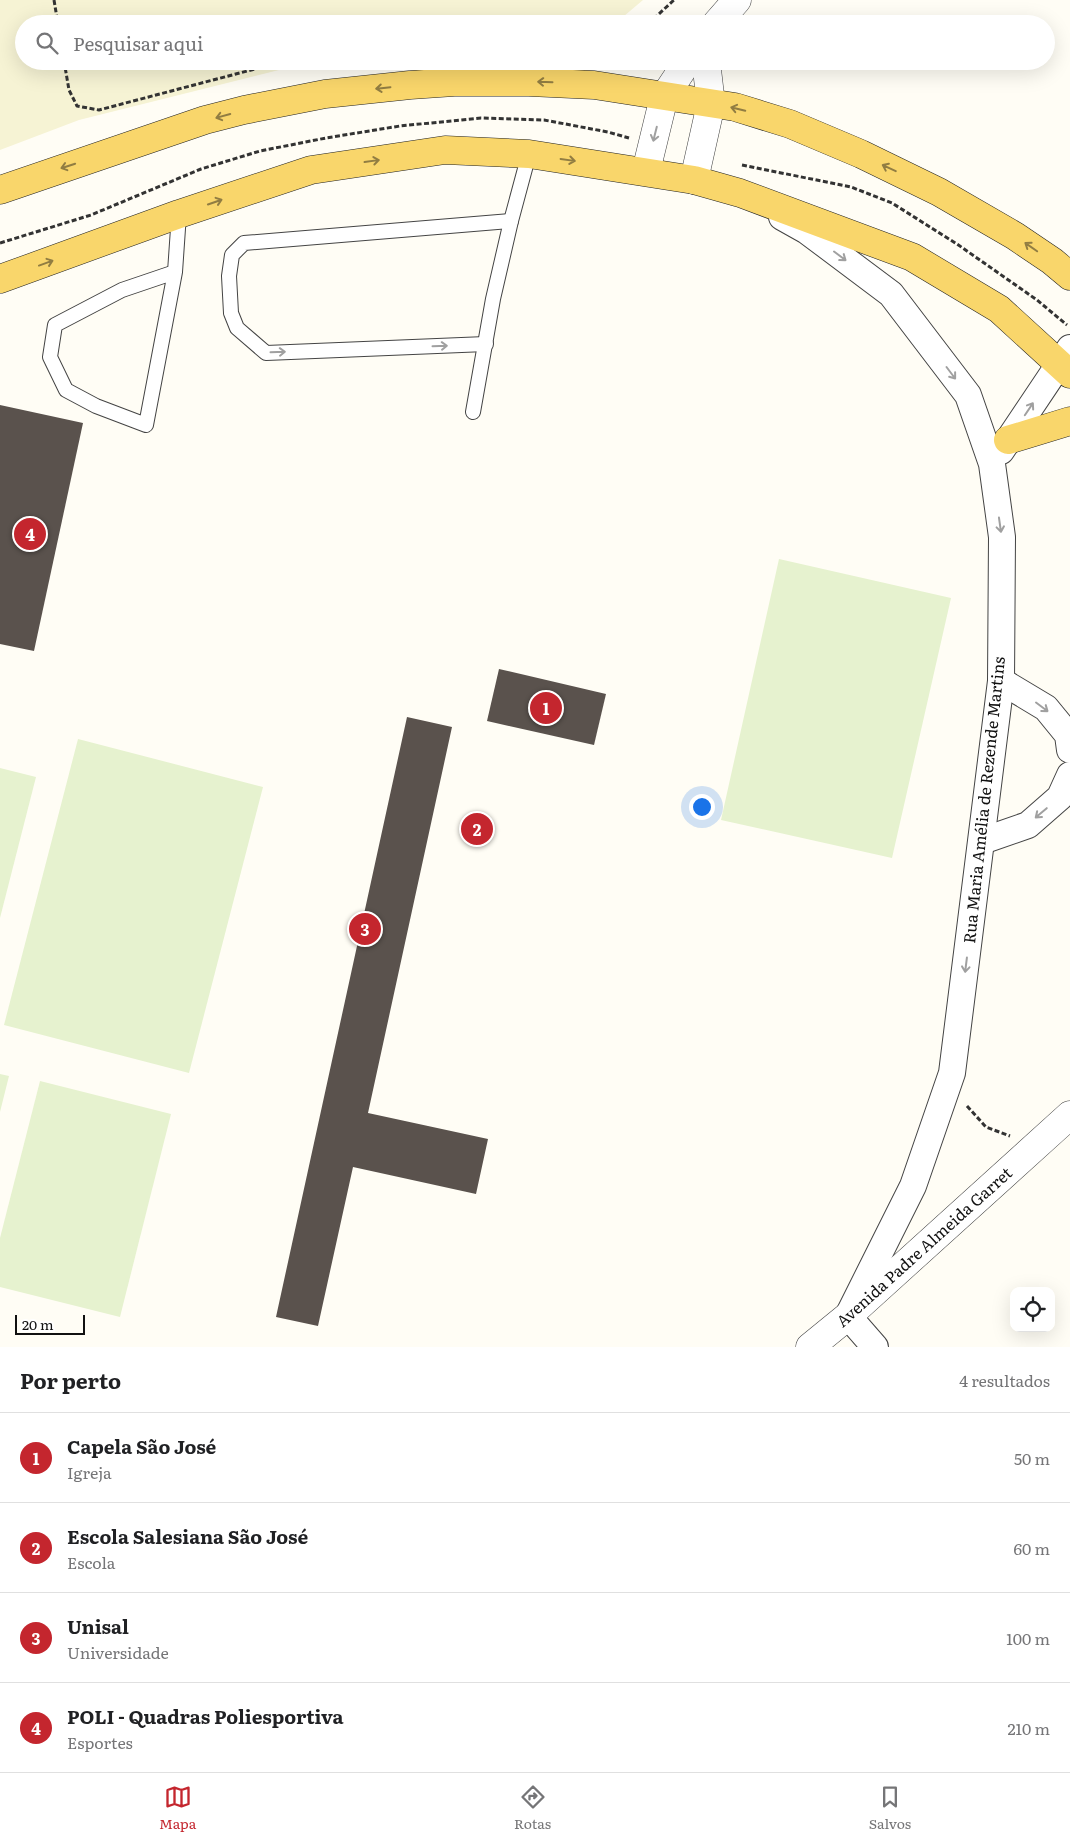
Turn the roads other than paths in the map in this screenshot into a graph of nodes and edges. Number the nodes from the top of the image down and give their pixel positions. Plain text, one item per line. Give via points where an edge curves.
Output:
1 (737, 0) edge
2 (724, 15) edge
3 (682, 70) edge
4 (707, 70) edge
5 (664, 97) junction
6 (711, 104) junction
7 (529, 154) junction
8 (646, 171) junction
9 (694, 180) junction
10 (0, 190) edge
11 (740, 193) junction
12 (179, 214) junction
13 (511, 221) junction
14 (174, 272) junction
15 (1070, 276) edge
16 (0, 279) edge
17 (486, 344) junction
18 (1066, 362) edge
19 (473, 412) dead end
20 (1070, 421) edge
21 (1008, 440) junction
22 (992, 464) junction
23 (1001, 681) junction
24 (1070, 750) edge
25 (1070, 775) edge
26 (982, 841) junction
27 (1070, 1115) edge
28 (848, 1316) junction
29 (810, 1347) edge
30 (875, 1347) edge

1 - 2 street
3 - 5 street
4 - 6 street
5 - 6 main road
5 -> 8 street
5 -> 10 main road via 594,85 493,81 325,94 205,120
6 - 9 street
15 -> 6 main road via 1015,236 900,173 790,124 735,107
7 -> 8 main road
12 -> 7 main road via 310,170 445,150
7 - 13 lane
8 - 9 main road
9 - 11 main road
11 - 18 main road via 912,257 999,309
11 -> 22 street, Rua Maria Amélia de Rezende Martins via 807,231 891,294 968,395
12 - 14 lane
16 -> 12 main road
13 - 17 lane
13 -> 17 lane via 244,243 232,255 229,276 231,313 237,328 266,353
14 - 14 lane via 146,425 96,406 66,390 50,357 55,326 122,290
17 - 19 lane
21 -> 18 street
20 - 21 main road
21 - 22 street
22 -> 23 street, Rua Maria Amélia de Rezende Martins via 1002,537
23 -> 24 street via 1046,708 1068,735
23 - 26 street, Rua Maria Amélia de Rezende Martins
25 -> 26 street via 1060,797 1028,825
26 -> 28 street, Rua Maria Amélia de Rezende Martins via 949,1085 913,1186
27 - 28 street, Avenida Padre Almeida Garret
28 - 29 street, Avenida Padre Almeida Garret
28 - 30 street

